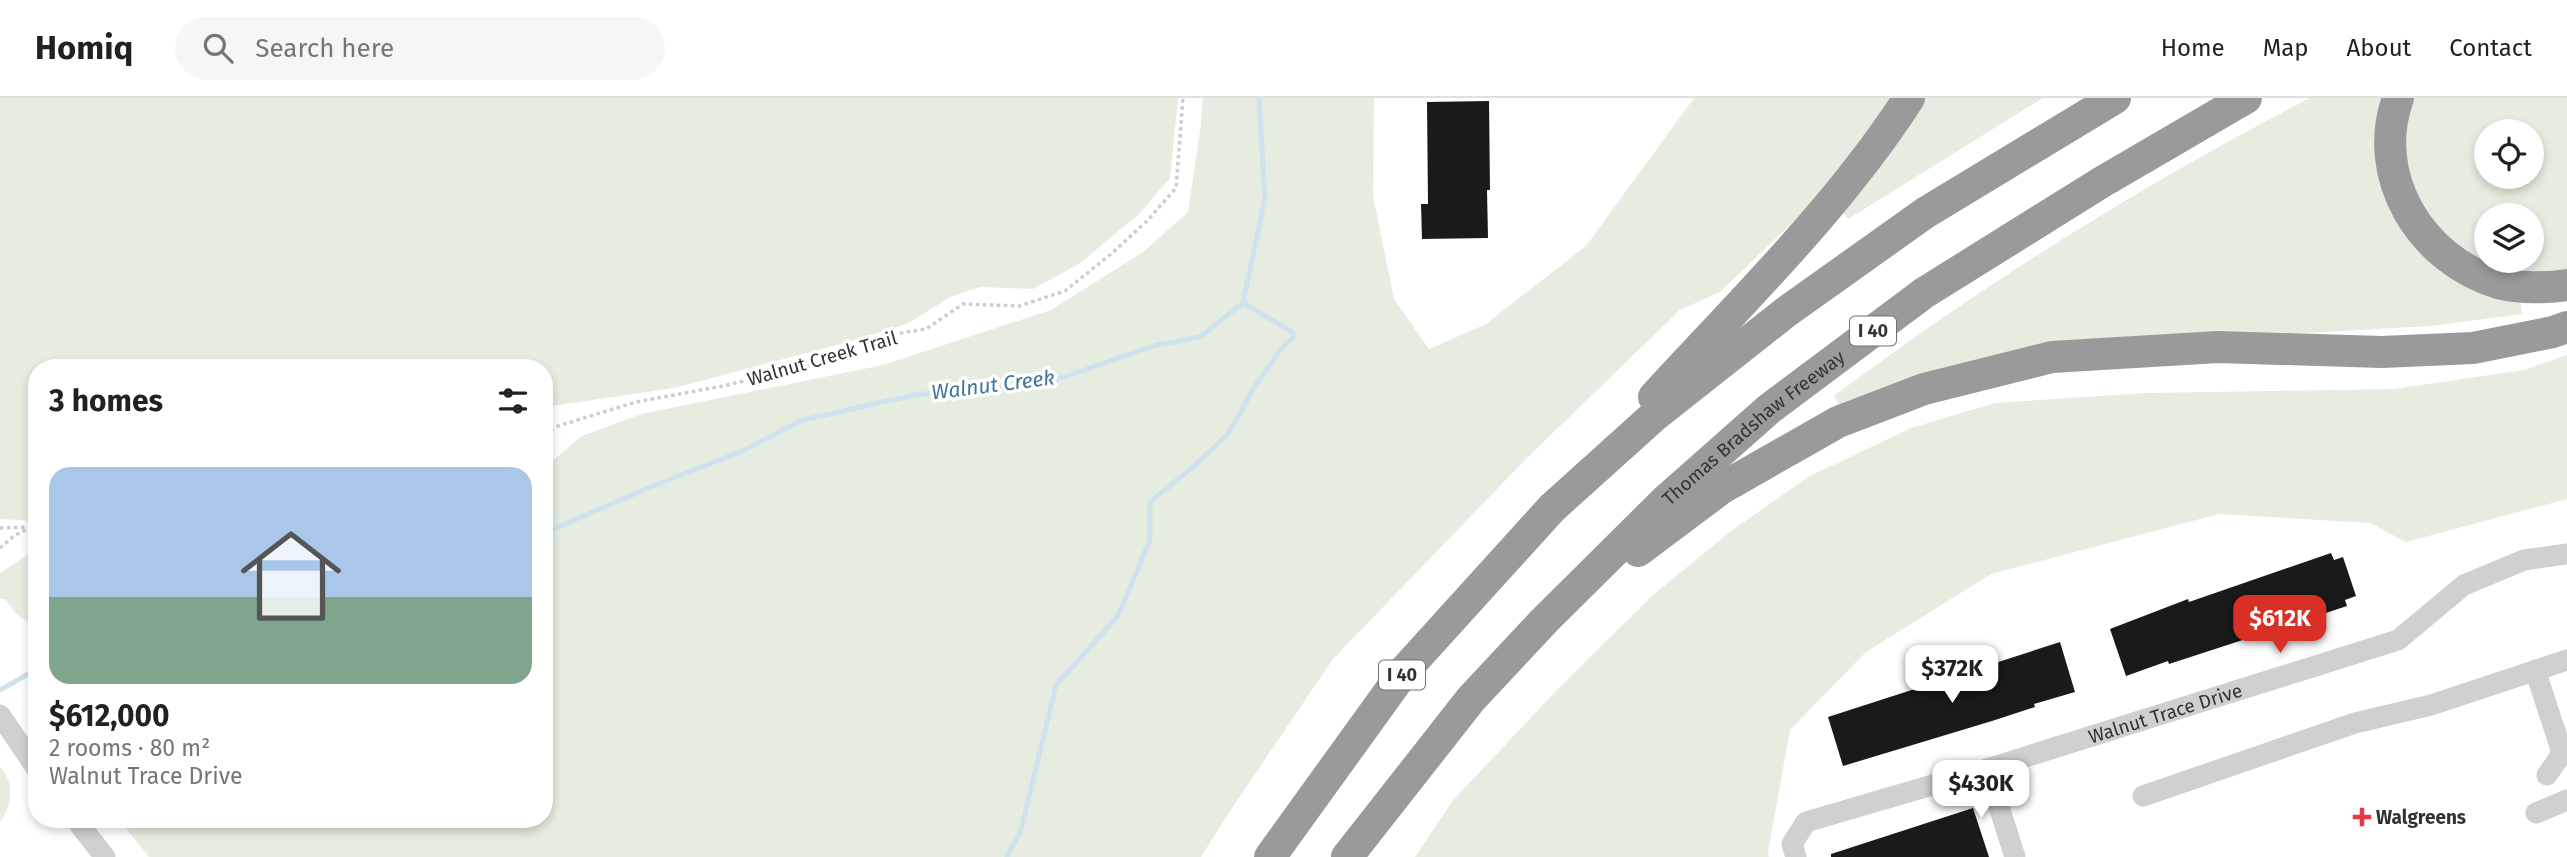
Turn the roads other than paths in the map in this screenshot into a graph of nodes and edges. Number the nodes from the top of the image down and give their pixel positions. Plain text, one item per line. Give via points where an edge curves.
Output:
1 (1909, 98) edge
2 (2115, 98) edge
3 (2246, 98) edge
4 (2398, 98) edge
5 (2567, 285) edge
6 (2567, 327) edge
7 (1552, 508) junction
8 (2567, 554) edge
9 (1544, 621) junction
10 (2567, 660) edge
11 (2535, 670) junction
12 (0, 715) edge
13 (28, 756) edge
14 (1987, 769) junction
15 (2547, 775) dead end
16 (2143, 796) dead end
17 (2567, 800) edge
18 (2536, 813) dead end
19 (82, 828) edge
20 (105, 857) edge
21 (1270, 857) edge
22 (1347, 857) edge
23 (1796, 857) edge
24 (2015, 857) edge

1 - 7 highway via 1878,145 1811,226
2 - 7 highway, I 40 via 1925,212 1786,312 1653,417
3 - 9 highway, Thomas Bradshaw Freeway / I 40 via 1924,293 1769,409 1665,501
4 - 5 highway via 2391,117 2393,180 2424,234 2445,255 2498,283 2537,289
6 - 9 highway via 2473,348 2382,352 2218,347 2052,357 1924,389 1838,422 1723,488
7 - 21 highway, I 40 via 1405,670
8 - 14 street, Walnut Trace Drive via 2524,560 2464,585 2398,640
9 - 22 highway, Thomas Bradshaw Freeway / I 40 via 1471,699
10 - 11 street
11 - 15 street via 2561,749
11 - 16 street via 2431,705 2355,723
12 - 13 street
14 - 23 street, Walnut Trace Drive via 1806,822 1792,844
14 - 24 street
17 - 18 street
19 - 20 street

